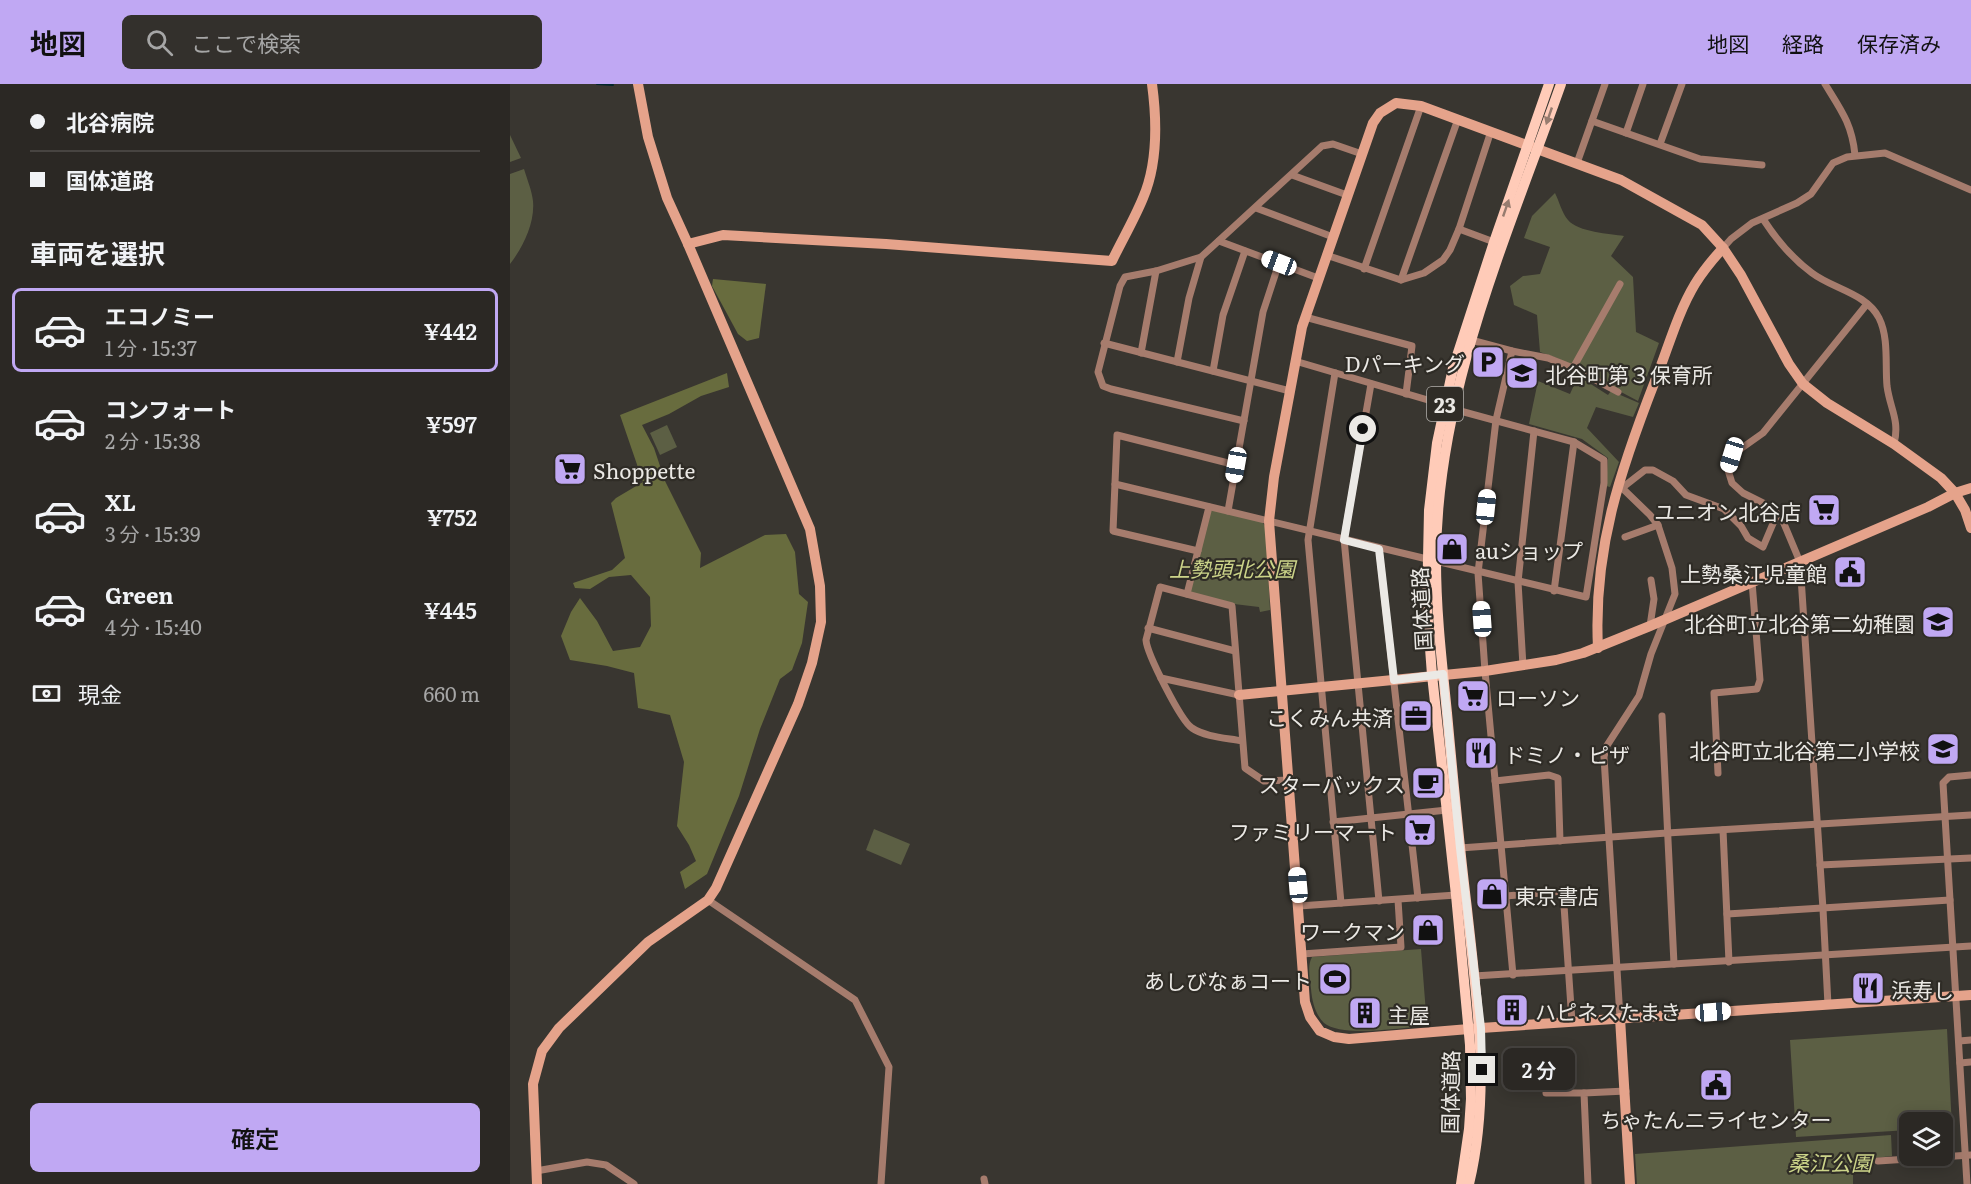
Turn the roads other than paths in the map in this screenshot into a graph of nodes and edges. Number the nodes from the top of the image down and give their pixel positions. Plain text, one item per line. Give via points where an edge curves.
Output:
1 (638, 84) edge
2 (1152, 84) edge
3 (1549, 84) edge
4 (1561, 84) edge
5 (1605, 84) edge
6 (1643, 84) edge
7 (1682, 84) edge
8 (1825, 84) edge
9 (1421, 106) junction
10 (1458, 119) junction
11 (1592, 122) junction
12 (1491, 131) junction
13 (1626, 133) junction
14 (1660, 144) junction
15 (1533, 146) junction
16 (1362, 154) junction
17 (1855, 155) junction
18 (1577, 163) junction
19 (1762, 165) dead end
20 (1292, 175) junction
21 (1971, 189) edge
22 (1347, 195) junction
23 (1256, 208) junction
24 (1763, 219) junction
25 (1458, 230) junction
26 (1333, 237) junction
27 (1219, 241) junction
28 (1494, 242) junction
29 (688, 244) junction
30 (1723, 248) junction
31 (1245, 251) junction
32 (1326, 255) junction
33 (1201, 257) junction
34 (1279, 263) junction
35 (1364, 269) junction
36 (1156, 271) junction
37 (1318, 278) junction
38 (1401, 280) junction
39 (1620, 284) dead end
40 (1867, 304) junction
41 (1305, 317) junction
42 (1471, 340) junction
43 (1104, 343) junction
44 (1512, 351) junction
45 (1141, 353) junction
46 (1295, 361) junction
47 (1177, 362) junction
48 (1574, 368) junction
49 (1213, 371) junction
50 (1335, 373) junction
51 (1251, 380) junction
52 (1371, 384) junction
53 (1803, 384) junction
54 (1290, 391) junction
55 (1618, 393) dead end
56 (1406, 394) junction
57 (1449, 407) junction
58 (1496, 420) junction
59 (1244, 421) junction
60 (1534, 431) junction
61 (1574, 442) junction
62 (1894, 444) junction
63 (1236, 465) junction
64 (1115, 484) junction
65 (1620, 486) junction
66 (1971, 488) edge
67 (1955, 493) junction
68 (1209, 507) junction
69 (1228, 511) junction
70 (1777, 514) junction
71 (1269, 521) junction
72 (1658, 525) junction
73 (1971, 528) edge
74 (1309, 531) junction
75 (1625, 537) dead end
76 (1344, 540) junction
77 (1379, 549) junction
78 (1198, 551) junction
79 (1432, 560) junction
80 (1800, 562) junction
81 (1478, 573) junction
82 (1651, 580) dead end
83 (1518, 582) junction
84 (1752, 582) junction
85 (1554, 591) junction
86 (1187, 594) junction
87 (1664, 621) junction
88 (1650, 626) junction
89 (1148, 628) junction
90 (1598, 648) junction
91 (1235, 651) junction
92 (1523, 666) junction
93 (1485, 671) junction
94 (1437, 675) junction
95 (1161, 678) junction
96 (1394, 680) junction
97 (1358, 684) junction
98 (1320, 687) junction
99 (1281, 691) junction
100 (1239, 694) junction
101 (1662, 716) dead end
102 (1242, 741) junction
103 (1718, 773) dead end
104 (1971, 775) edge
105 (1289, 780) junction
106 (1495, 781) junction
107 (1447, 810) junction
108 (1409, 814) junction
109 (1971, 815) edge
110 (1945, 817) junction
111 (1371, 818) junction
112 (1333, 822) junction
113 (1818, 824) junction
114 (1723, 830) junction
115 (1667, 833) junction
116 (1609, 837) junction
117 (1560, 841) junction
118 (1501, 845) junction
119 (1460, 848) junction
120 (1971, 858) edge
121 (1948, 859) junction
122 (1821, 866) junction
123 (1456, 895) junction
124 (1506, 896) junction
125 (1418, 898) junction
126 (708, 900) junction
127 (1398, 900) junction
128 (1950, 900) junction
129 (1379, 901) junction
130 (1341, 903) junction
131 (1299, 906) junction
132 (1823, 909) junction
133 (1727, 914) junction
134 (1971, 946) edge
135 (1953, 947) junction
136 (1302, 954) junction
137 (1826, 955) junction
138 (1730, 962) junction
139 (1674, 964) junction
140 (1617, 967) junction
141 (1568, 971) junction
142 (1513, 975) junction
143 (1474, 976) junction
144 (1971, 995) edge
145 (1956, 996) junction
146 (1828, 1005) junction
147 (1620, 1018) junction
148 (1572, 1022) junction
149 (1481, 1028) junction
150 (1468, 1029) junction
151 (1971, 1040) edge
152 (1959, 1041) junction
153 (1971, 1062) edge
154 (1960, 1063) junction
155 (1626, 1091) junction
156 (1546, 1093) dead end
157 (1584, 1093) junction
158 (1962, 1109) junction
159 (1971, 1109) edge
160 (1968, 1155) edge
161 (1878, 1161) dead end
162 (536, 1171) junction
163 (537, 1184) edge
164 (634, 1184) edge
165 (881, 1184) edge
166 (1461, 1184) edge
167 (1469, 1184) edge
168 (1588, 1184) edge
169 (1630, 1184) edge
170 (1967, 1184) edge

1 - 29 street via 648,137 667,198
2 - 29 street via 1156,124 1144,196 1112,261 723,235
3 - 15 main road, 国体道路 / 23
4 -> 15 main road, 国体道路 / 23
5 - 11 street
6 - 13 street
7 - 14 street
8 - 17 street via 1845,116 1853,135
9 - 10 street
9 - 16 street via 1404,102 1387,106 1373,123
9 - 35 street
10 - 12 street
10 - 38 street
11 - 13 street
11 - 18 street
12 - 15 street
12 - 25 street
13 - 14 street
14 - 19 street via 1700,159
15 - 18 street
28 -> 15 main road, 国体道路 / 23
15 - 42 main road, 国体道路 / 23
16 - 20 street via 1328,144 1312,153
16 - 22 street
17 - 21 street via 1885,153
17 - 24 street via 1836,160 1811,194
18 - 30 street via 1621,180 1693,220 1712,233
20 - 22 street
20 - 23 street
22 - 26 street
23 - 26 street
23 - 27 street
24 - 30 street via 1752,223
24 - 40 street via 1812,273
25 - 28 street
25 - 38 street via 1443,260 1424,273
26 - 32 street
27 - 31 street
27 - 33 street
28 - 57 main road, 国体道路 / 23 via 1463,334
29 - 126 street via 810,529 820,586 820,622 798,704
30 - 53 street
30 - 65 street via 1696,281 1679,315
31 - 34 street
31 - 49 street via 1223,315
32 - 35 street
32 - 37 street
33 - 36 street
33 - 47 street
34 - 37 street
34 - 51 street via 1263,312
35 - 38 street
36 - 43 street via 1130,275 1122,281
36 - 45 street
37 - 41 street
39 - 48 street
40 - 53 street
40 - 62 street via 1880,319 1884,336 1888,397 1897,423
41 - 46 street
41 - 56 street via 1412,346
42 - 44 street
42 - 57 main road, 国体道路 / 23
43 - 45 street
43 - 59 street via 1098,368 1103,386
44 - 48 street via 1548,357
44 - 58 street
45 - 47 street
46 - 50 street
46 - 54 street
47 - 49 street
48 - 55 street
49 - 51 street
50 - 52 street
50 - 74 street
51 - 54 street
51 - 59 street
52 - 56 street
52 - 76 street
53 - 62 street
53 - 70 street via 1763,433 1732,455 1728,470 1732,483 1743,493
54 - 71 street
56 - 57 street
57 - 58 street
57 - 79 main road, 国体道路 / 23 via 1432,477
58 - 60 street
58 - 81 street
59 - 63 street
60 - 61 street
60 - 83 street
61 - 85 street
61 - 85 street via 1604,460 1604,483 1586,597
62 - 67 street via 1932,470
63 - 64 street via 1118,435
63 - 69 street
64 - 68 street
64 - 78 street via 1113,531
65 - 70 street via 1653,470 1673,481 1686,495 1724,509 1748,538 1762,547
65 - 72 street
65 - 90 street via 1600,567
66 - 67 street
67 - 73 street
67 - 80 street
68 - 69 street
68 - 78 street
69 - 71 street
70 - 80 street
71 - 74 street
71 - 99 street
72 - 75 street
72 - 87 street via 1672,568 1675,594
74 - 76 street
74 - 98 street
76 - 77 street
76 - 97 street
77 - 79 street
77 - 96 street
78 - 86 street
79 - 81 street
79 - 94 main road, 国体道路 / 23 via 1427,608
80 - 84 street
80 - 113 street
81 - 83 street
81 - 93 street
82 - 88 street via 1654,599
83 - 85 street
83 - 92 street
84 - 87 street
84 - 103 street via 1760,680 1757,689 1714,693
86 - 89 street via 1160,587
86 - 91 street via 1232,606
87 - 88 street
87 - 116 street via 1639,696 1606,747
88 - 90 street
89 - 91 street
89 - 95 street via 1147,649
90 - 92 street
91 - 100 street
92 - 93 street
93 - 94 street
93 - 106 street
94 - 96 street
94 - 107 main road, 国体道路 / 23
94 - 119 main road, 国体道路 / 23
95 - 100 street
95 - 102 street via 1189,727
96 - 97 street
96 - 108 street
97 - 98 street
97 - 111 street
98 - 99 street
98 - 112 street
99 - 100 street
99 - 105 street
100 - 102 street
101 - 115 street
102 - 105 street via 1245,768 1264,781
104 - 110 street via 1949,777 1943,783
105 - 131 street
106 - 117 street via 1550,775 1558,778
106 - 118 street
107 - 108 street
107 - 123 main road, 国体道路 / 23
108 - 111 street
108 - 125 street
109 - 110 street
110 - 113 street
110 - 121 street
111 - 112 street
111 - 129 street
112 - 130 street
113 - 114 street
113 - 122 street
114 - 115 street
114 - 133 street
115 - 116 street
115 - 139 street
116 - 117 street
116 - 140 street
117 - 118 street
118 - 119 street
118 - 124 street
119 - 143 main road, 国体道路 / 23
120 - 121 street
121 - 122 street
121 - 128 street
122 - 132 street
123 - 125 street
123 - 150 main road, 国体道路 / 23
124 - 141 street via 1563,891
124 - 142 street
125 - 127 street
126 - 162 street via 648,942 559,1028 542,1051 533,1084
126 - 165 street via 855,1000 889,1067
127 - 129 street
127 - 136 street via 1401,947
128 - 132 street
128 - 135 street
129 - 130 street
130 - 131 street
131 - 136 street
132 - 133 street
132 - 137 street
133 - 138 street
134 - 135 street
135 - 137 street
135 - 145 street
136 - 150 street via 1305,1002 1310,1017 1327,1035 1349,1039
137 - 138 street
137 - 146 street
138 - 139 street
139 - 140 street
140 - 141 street
140 - 147 street
141 - 142 street
141 - 148 street
142 - 143 street
143 - 149 main road, 国体道路 / 23
144 - 145 street
145 - 146 street
145 - 152 street
146 - 147 street
147 - 148 street
147 - 155 street
148 - 149 street
149 - 150 street
149 - 167 main road, 国体道路 / 23 via 1481,1094
150 - 166 main road, 国体道路 / 23 via 1471,1099
151 - 152 street
152 - 154 street
153 - 154 street
154 - 158 street
155 - 157 street
155 - 169 street
156 - 157 street
157 - 168 street
158 - 159 street
158 - 160 street
160 - 161 street
160 - 170 street
162 - 163 street
162 - 164 street via 587,1162 606,1165

